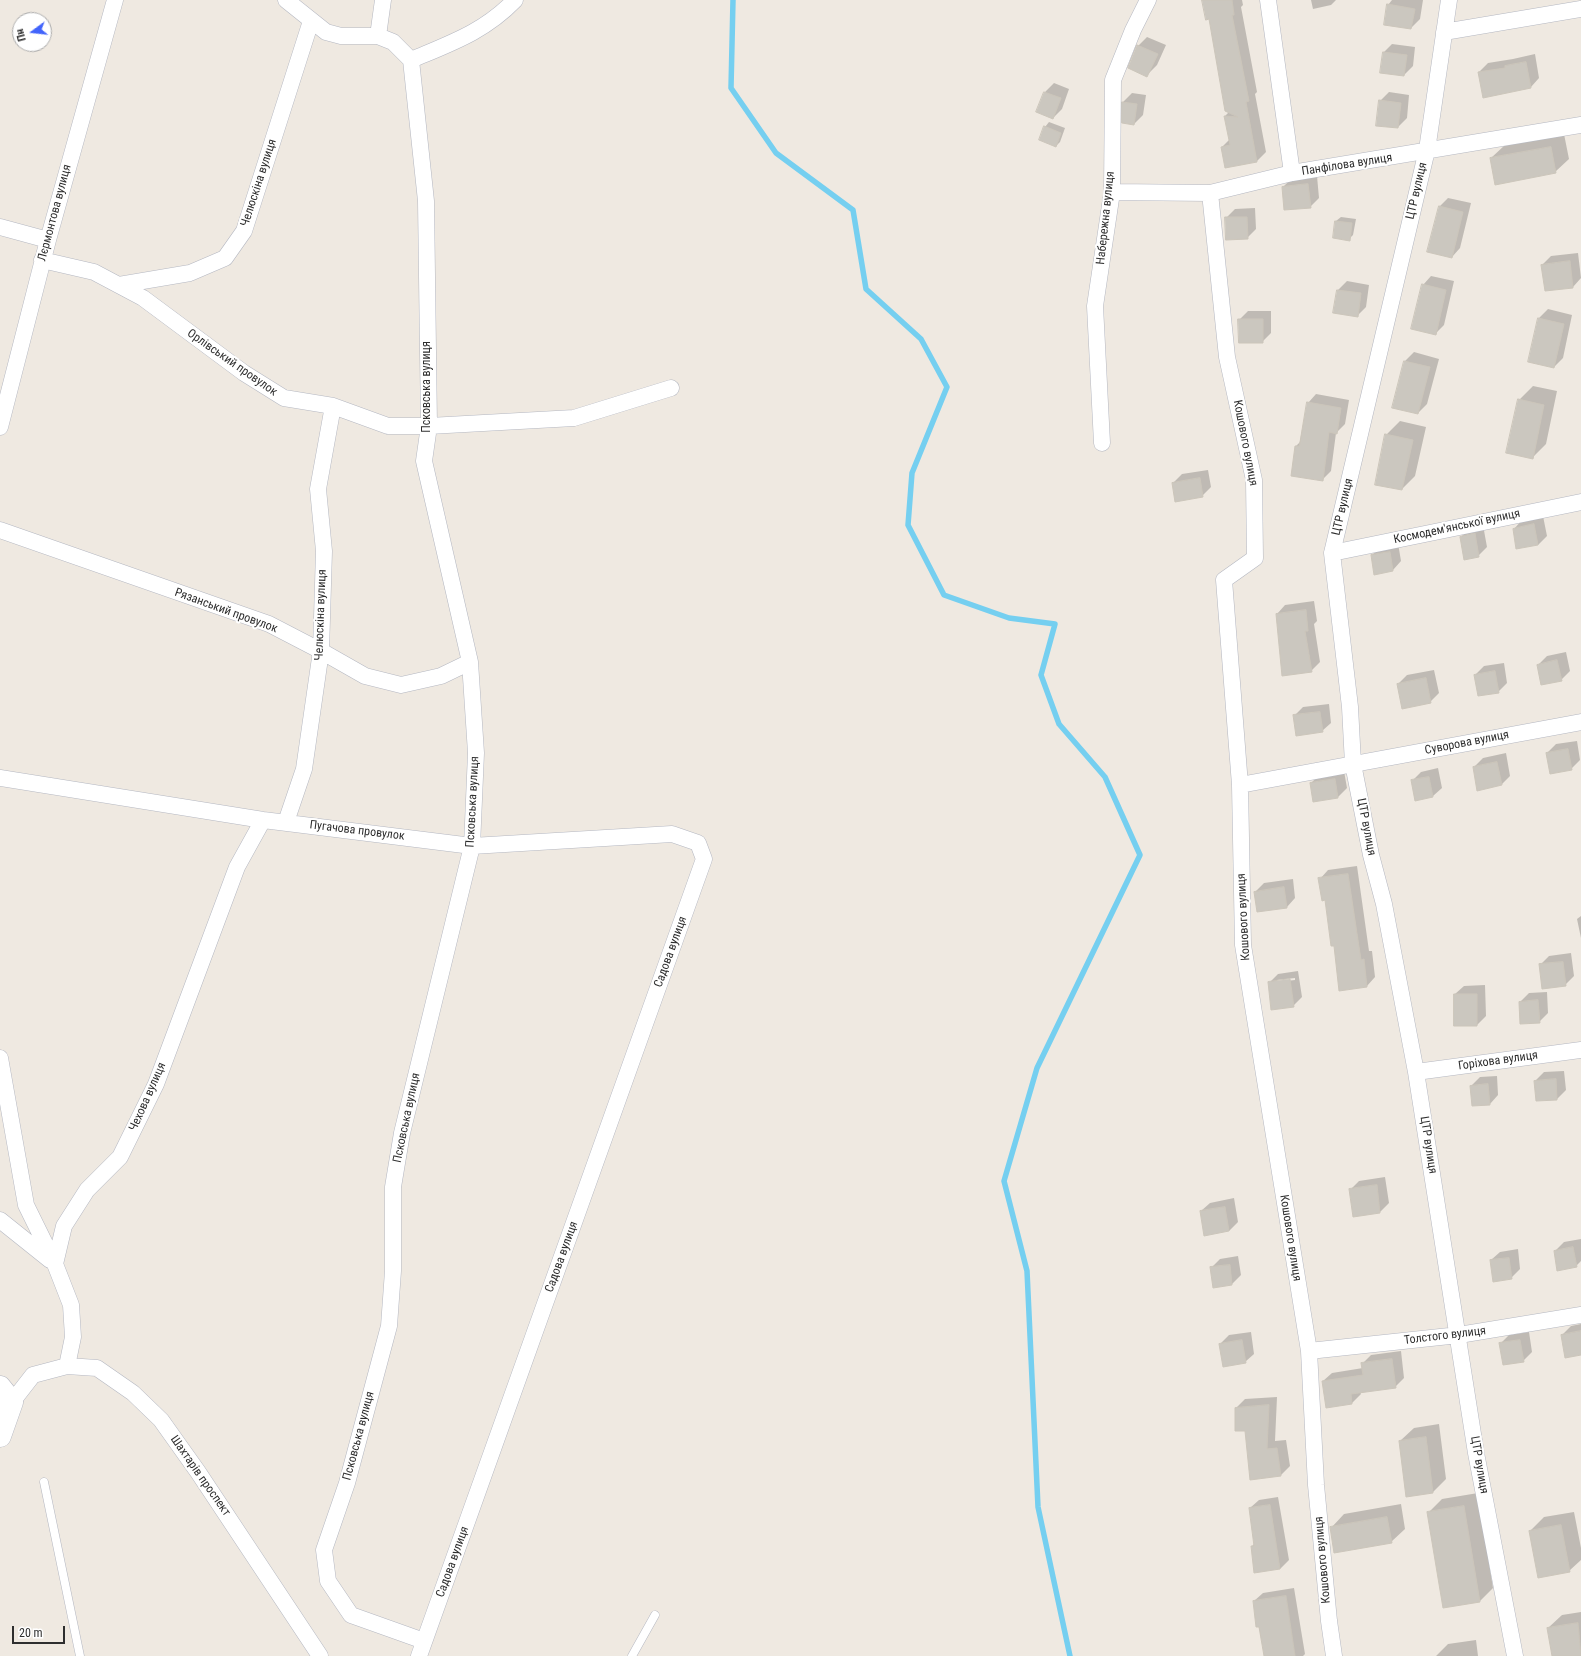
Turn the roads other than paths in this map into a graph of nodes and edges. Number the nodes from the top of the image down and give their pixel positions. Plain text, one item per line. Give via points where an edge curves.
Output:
1 (115, 0) edge
2 (286, 0) edge
3 (383, 0) edge
4 (515, 0) edge
5 (1148, 0) edge
6 (1268, 0) edge
7 (1449, 0) edge
8 (1581, 9) edge
9 (311, 21) junction
10 (1444, 32) junction
11 (378, 36) junction
12 (411, 60) junction
13 (1581, 125) edge
14 (1427, 150) junction
15 (1292, 173) junction
16 (1112, 192) junction
17 (1210, 193) junction
18 (0, 227) edge
19 (48, 240) junction
20 (42, 260) junction
21 (119, 285) junction
22 (671, 388) dead end
23 (333, 406) junction
24 (429, 426) junction
25 (0, 427) edge
26 (1102, 443) dead end
27 (1580, 501) edge
28 (0, 530) edge
29 (1332, 553) junction
30 (321, 651) junction
31 (470, 662) junction
32 (1581, 722) edge
33 (1353, 764) junction
34 (0, 778) edge
35 (1240, 785) junction
36 (263, 820) junction
37 (286, 822) junction
38 (472, 846) junction
39 (704, 859) joint
40 (1581, 1050) edge
41 (0, 1058) edge
42 (1416, 1072) junction
43 (0, 1220) edge
44 (55, 1264) junction
45 (1581, 1315) edge
46 (1458, 1335) junction
47 (1309, 1351) junction
48 (67, 1366) junction
49 (6, 1394) edge
50 (0, 1436) edge
51 (44, 1482) dead end
52 (655, 1615) dead end
53 (422, 1649) edge
54 (80, 1656) edge
55 (320, 1656) edge
56 (632, 1656) edge
57 (1334, 1656) edge
58 (1514, 1656) edge

1 - 19 street, Лєрмонтова вулиця
2 - 9 street
3 - 11 street
4 - 12 street via 478,31
5 - 16 street, Набережна вулиця via 1113,80
6 - 15 street
7 - 10 street, ЦТР вулиця
8 - 10 street
9 - 11 street via 326,32 341,36
9 - 21 street, Челюскіна вулиця via 244,231 225,258 190,273
10 - 14 street, ЦТР вулиця
11 - 12 street via 393,42
12 - 24 street, Псковська вулиця via 426,201
13 - 14 street, Панфілова вулиця
14 - 15 street, Панфілова вулиця
14 - 29 street, ЦТР вулиця
15 - 17 street, Панфілова вулиця
16 - 17 street, Панфілова вулиця
16 - 26 street, Набережна вулиця via 1095,306
17 - 35 street, Кошового вулиця via 1227,357 1254,480 1255,558 1224,580
18 - 19 street
19 - 20 street, Лєрмонтова вулиця
20 - 21 street, Орлівський провулок via 94,272
20 - 25 street, Лєрмонтова вулиця
21 - 23 street, Орлівський провулок via 143,298 244,374 284,398
22 - 24 street, Орлівський провулок via 574,418
23 - 24 street, Орлівський провулок via 388,426
23 - 30 street, Челюскіна вулиця via 318,489 324,551
24 - 31 street, Псковська вулиця via 424,461
27 - 29 street, Космодем'янської вулиця
28 - 30 street, Рязанський провулок via 269,624
29 - 33 street, ЦТР вулиця via 1350,707
30 - 31 street, Рязанський провулок via 365,676 401,685 441,676
30 - 37 street, Челюскіна вулиця via 304,769
31 - 38 street, Псковська вулиця via 476,753
32 - 33 street, Суворова вулиця
33 - 35 street, Суворова вулиця
33 - 42 street, ЦТР вулиця via 1371,855 1384,904
34 - 36 street, Пугачова провулок
35 - 47 street, Кошового вулиця via 1243,945
36 - 37 street, Пугачова провулок
36 - 44 street, Чехова вулиця via 237,867 156,1084 120,1157 87,1190 64,1226
37 - 38 street, Пугачова провулок
38 - 39 street, Пугачова провулок via 672,834 698,843
38 - 53 street, Псковська вулиця via 402,1133 392,1187 393,1270 390,1326 346,1483 324,1550 328,1581 351,1616
39 - 53 street, Садова вулиця
40 - 42 street, Горіхова вулиця
41 - 44 street via 26,1205
42 - 46 street, ЦТР вулиця
43 - 44 street
44 - 48 street via 71,1305 73,1337
45 - 46 street, Толстого вулиця
46 - 47 street, Толстого вулиця
46 - 58 street, ЦТР вулиця via 1476,1453
47 - 57 street, Кошового вулиця via 1316,1484
48 - 49 street, Шахтарів проспект via 34,1375
48 - 55 street, Шахтарів проспект via 97,1368 133,1393 161,1420
49 - 50 main road
51 - 54 lane
52 - 56 lane

